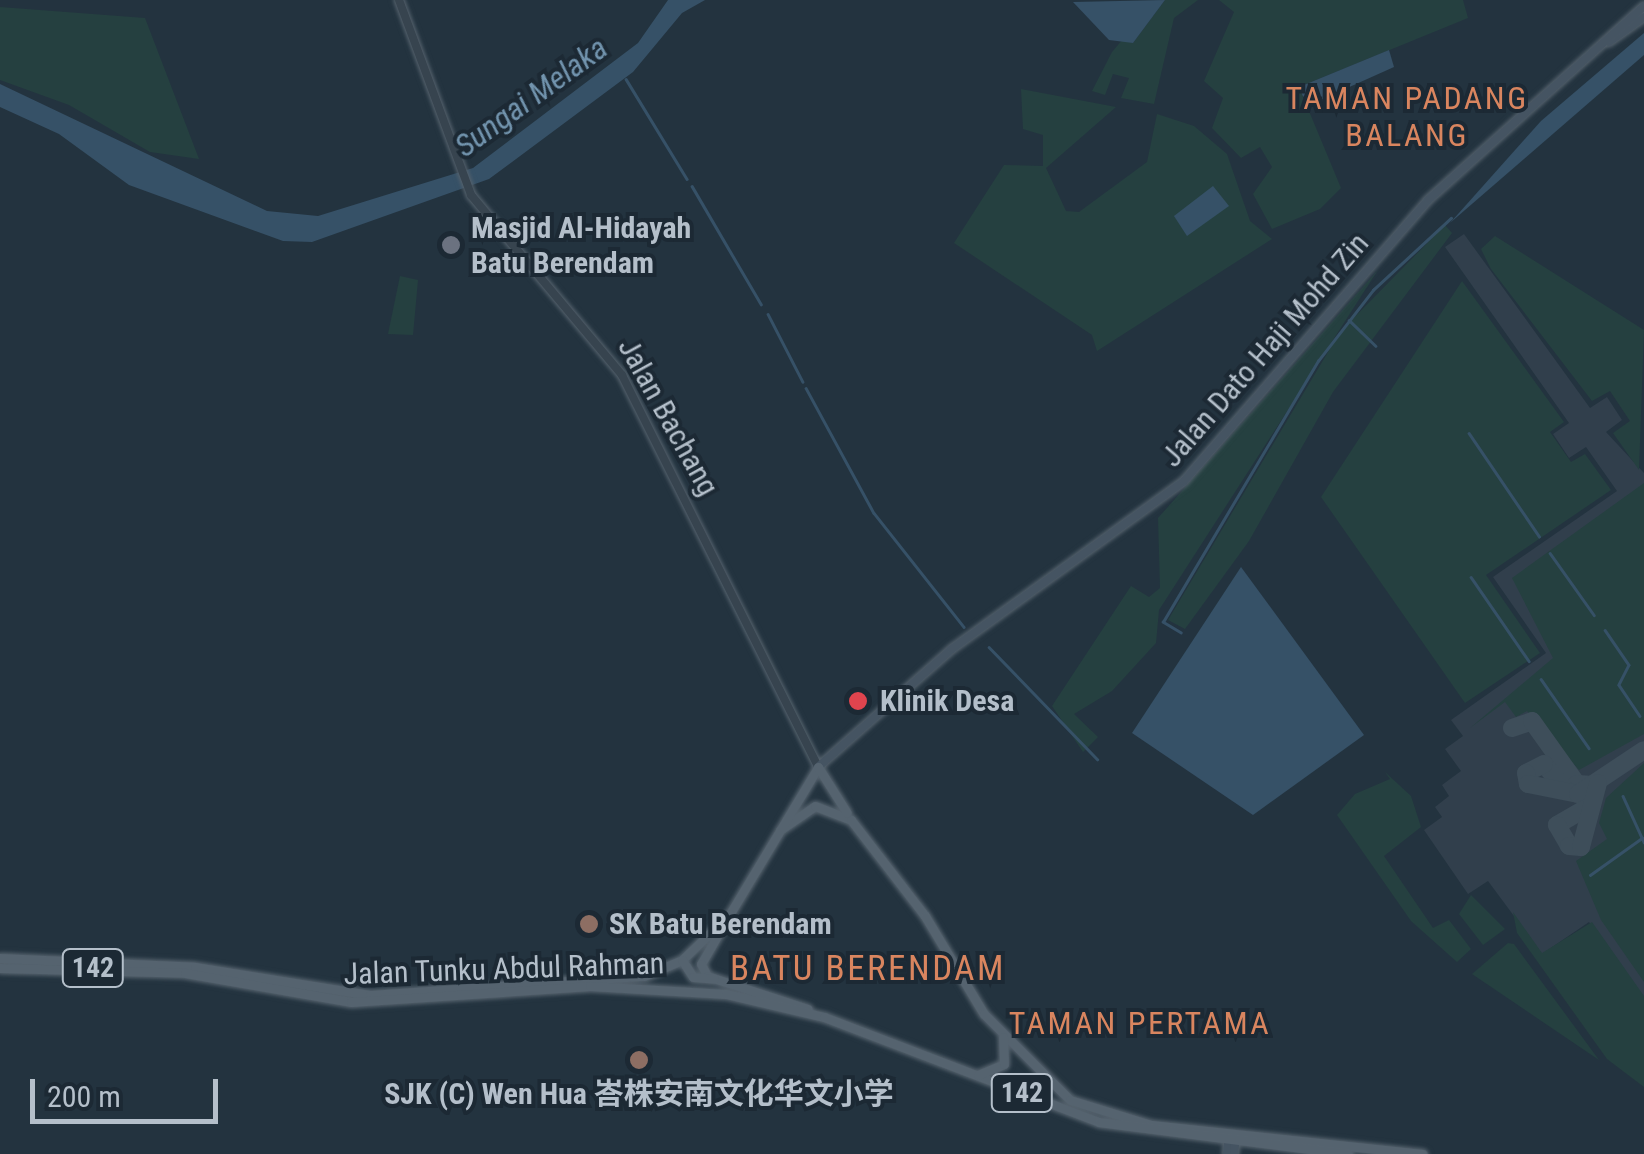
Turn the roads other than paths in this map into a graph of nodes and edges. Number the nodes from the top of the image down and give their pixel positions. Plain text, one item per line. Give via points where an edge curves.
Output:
1 (399, 0) edge
2 (1644, 6) edge
3 (1644, 17) edge
4 (1589, 56) junction
5 (818, 767) junction
6 (851, 820) junction
7 (780, 830) junction
8 (730, 914) junction
9 (0, 958) edge
10 (682, 960) junction
11 (0, 968) edge
12 (714, 980) junction
13 (824, 1017) junction
14 (1002, 1034) junction
15 (978, 1076) junction
16 (1196, 1140) junction
17 (1231, 1144) edge
18 (1262, 1146) junction
19 (1215, 1154) edge
20 (1248, 1154) edge
21 (1348, 1154) edge
22 (1422, 1154) edge

1 - 5 street, Jalan Bachang via 471,195 622,375
2 - 4 main road
3 - 4 main road
4 - 5 main road, Jalan Dato Haji Mohd Zin via 1399,229 1184,480 941,658
5 - 6 main road, Jalan Bachang / 142
5 - 7 main road
6 - 7 main road via 815,806
6 - 14 main road, 142
7 - 8 main road
8 - 10 main road
8 - 12 main road via 701,964
9 - 10 main road, Jalan Tunku Abdul Rahman / 142 via 195,967 356,995 644,976
10 - 12 main road via 693,977
11 - 13 main road, Jalan Tunku Abdul Rahman / 142 via 186,973 359,1002 633,986
12 - 13 main road
13 - 15 main road, Jalan Tunku Abdul Rahman / 142
14 - 15 main road via 1004,1064
14 - 17 main road, Jalan Tunku Abdul Rahman / 142 via 1070,1100
15 - 16 main road, Jalan Tunku Abdul Rahman / 142 via 1098,1122
16 - 17 main road, Jalan Tunku Abdul Rahman / 142
16 - 19 main road
17 - 18 main road, Jalan Tunku Abdul Rahman / 142
17 - 22 main road, Jalan Tunku Abdul Rahman / 142
18 - 20 main road
18 - 21 main road, Jalan Tunku Abdul Rahman / 142

